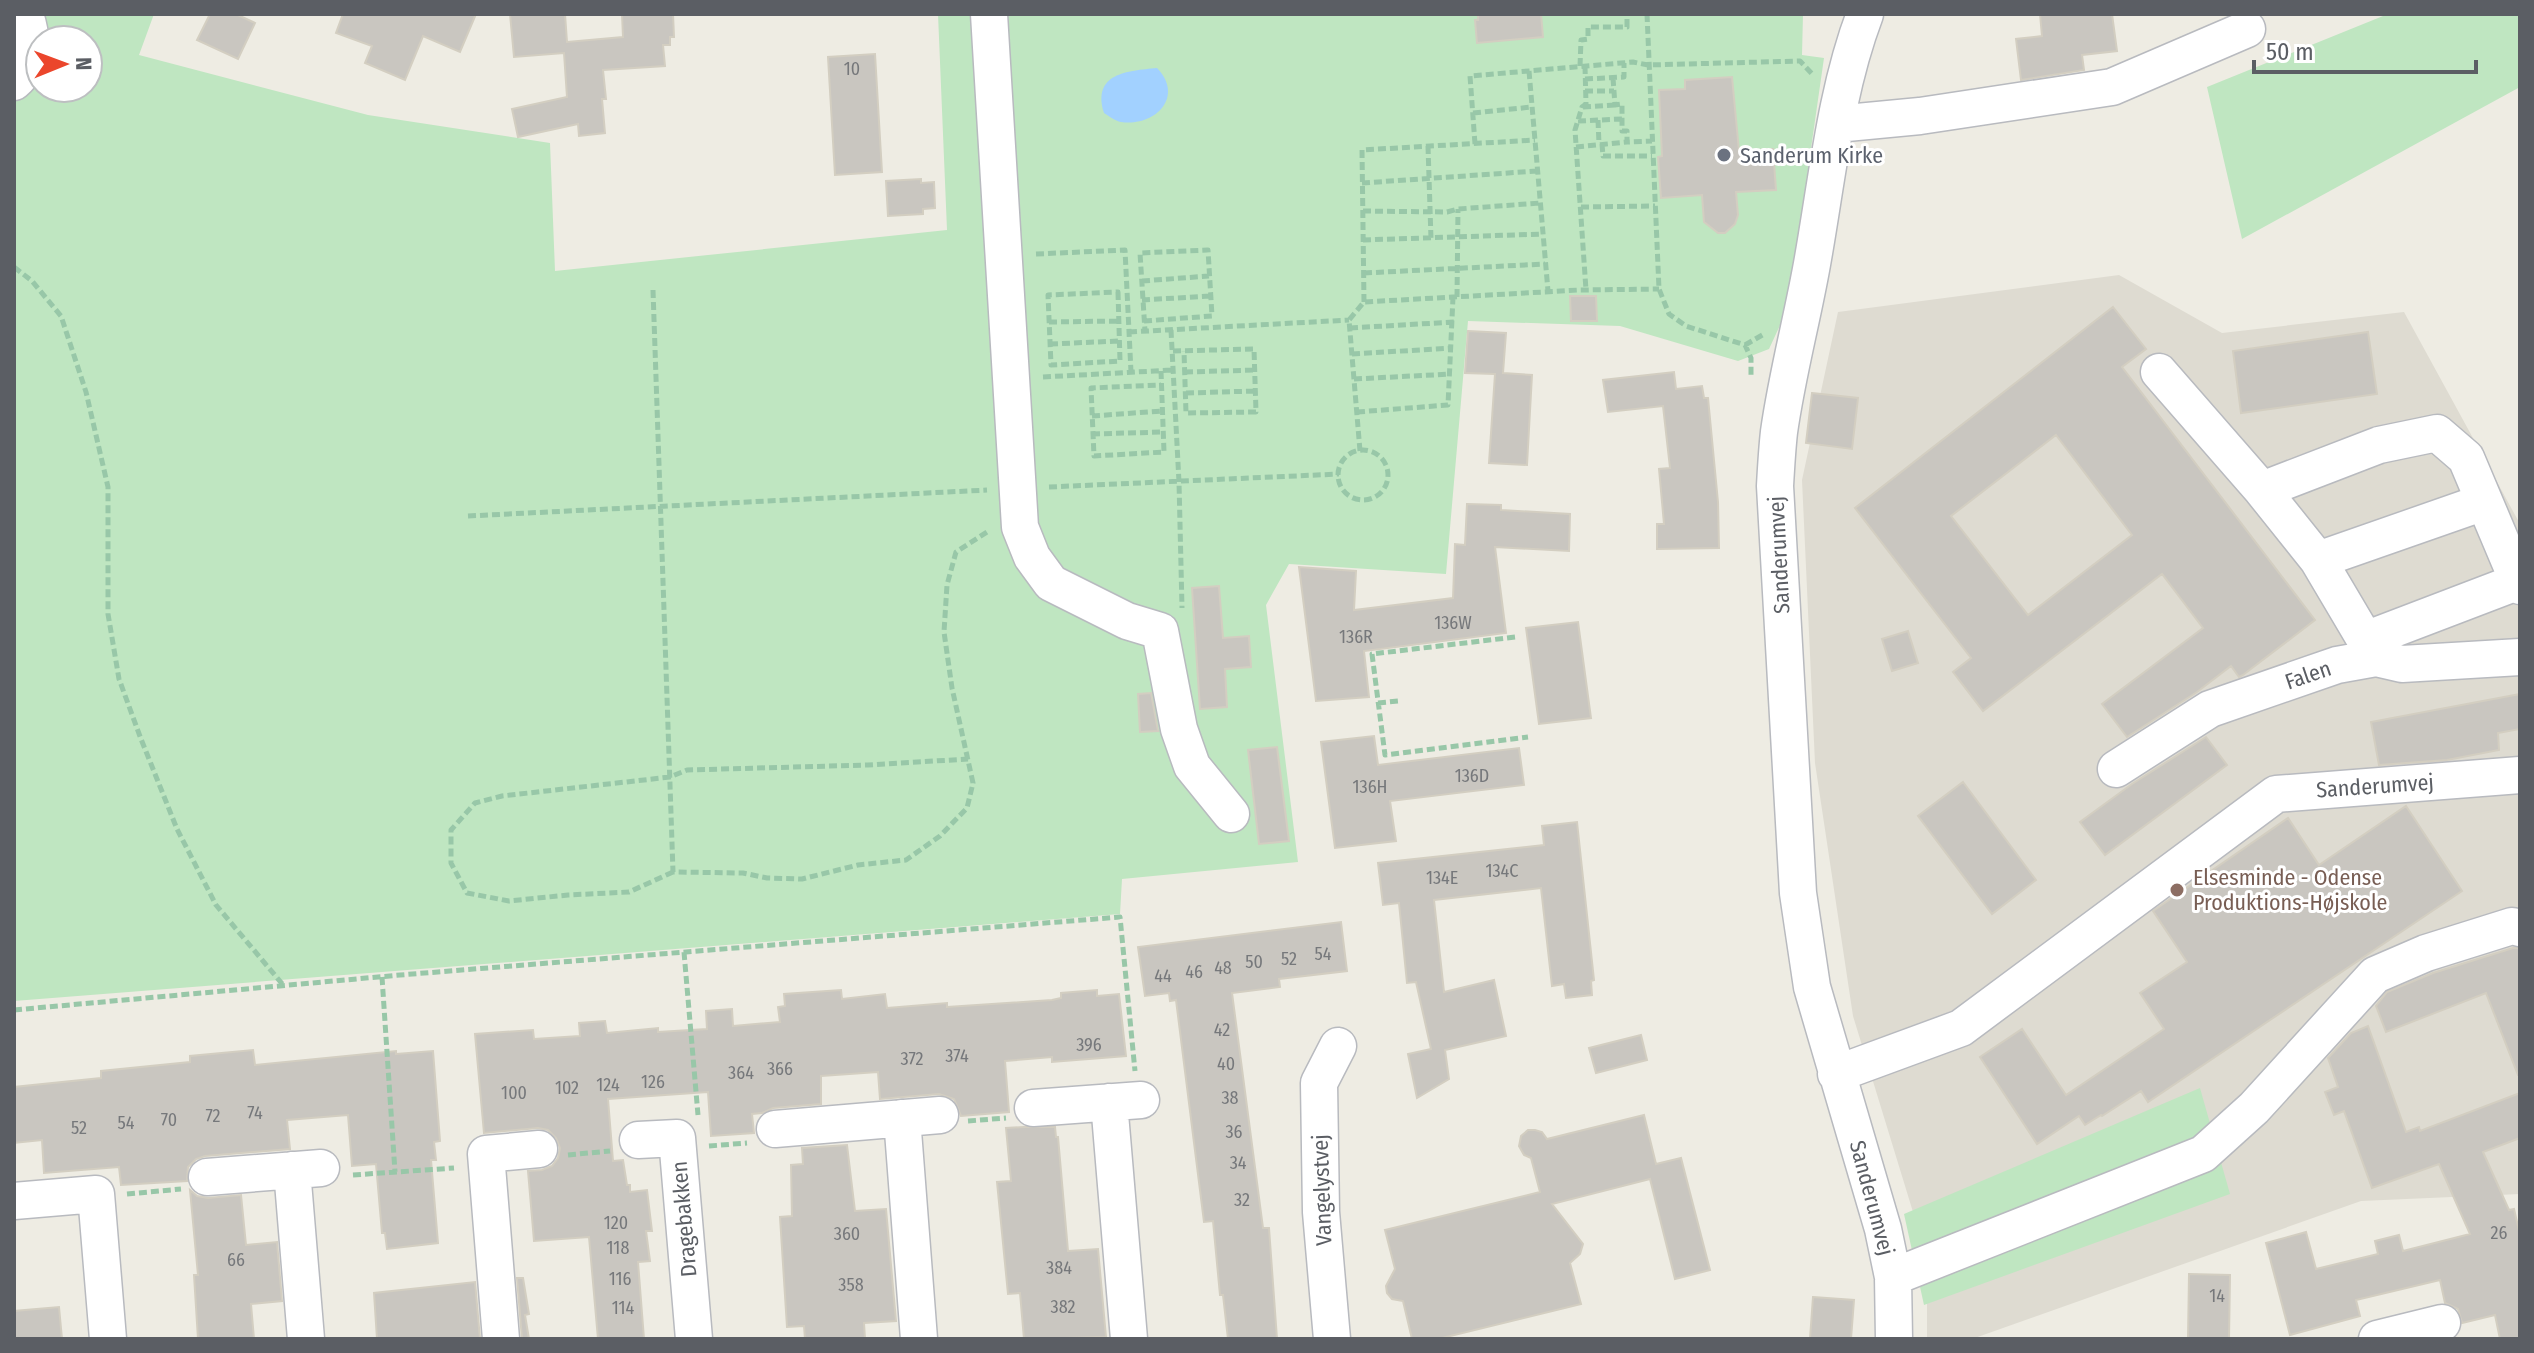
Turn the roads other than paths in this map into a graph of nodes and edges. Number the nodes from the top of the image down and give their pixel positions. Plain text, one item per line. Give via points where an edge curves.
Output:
1 (25, 14) edge
2 (989, 14) edge
3 (1884, 14) edge
4 (1860, 27) edge
5 (2247, 29) dead end
6 (14, 82) edge
7 (1836, 124) junction
8 (2159, 372) dead end
9 (2262, 490) junction
10 (2484, 502) junction
11 (2318, 560) junction
12 (2518, 584) edge
13 (2371, 649) junction
14 (2520, 657) edge
15 (2116, 769) dead end
16 (2520, 775) edge
17 (1231, 814) dead end
18 (2520, 928) edge
19 (1338, 1046) dead end
20 (1836, 1074) junction
21 (1033, 1108) road end
22 (940, 1115) road end
23 (902, 1118) junction
24 (775, 1129) road end
25 (638, 1140) road end
26 (539, 1149) road end
27 (207, 1177) road end
28 (14, 1201) edge
29 (1893, 1277) junction
30 (2442, 1323) dead end
31 (108, 1339) edge
32 (306, 1339) edge
33 (501, 1339) edge
34 (694, 1339) edge
35 (919, 1339) edge
36 (1129, 1339) edge
37 (1332, 1339) edge
38 (1894, 1339) edge
39 (2377, 1339) edge

1 - 6 street via 32,36 30,61
2 - 17 street via 1020,527 1032,557 1051,583 1127,621 1160,631 1179,729 1192,766
3 - 4 street, Sanderumvej
4 - 7 street, Sanderumvej
5 - 7 street via 2112,87
7 - 20 street, Sanderumvej via 1784,404 1775,486 1798,893 1812,987
8 - 9 street
9 - 10 street via 2379,445 2437,433 2466,458
9 - 11 street
10 - 11 street
10 - 12 street
11 - 13 street
12 - 13 street
13 - 14 street, Falen via 2402,664
13 - 15 street, Falen via 2210,709
16 - 20 street, Sanderumvej via 2276,794 1961,1028
18 - 29 street, Sanderumvej via 2426,953 2375,975 2254,1108 2203,1154
19 - 37 street, Vangelystvej via 1319,1083 1321,1212
20 - 29 street, Sanderumvej
21 - 36 street via 1125,1101
22 - 23 street
23 - 24 street
23 - 35 street
25 - 34 street, Dragebakken via 677,1138
26 - 33 street via 486,1154
27 - 32 street via 306,1169
28 - 31 street via 96,1194
29 - 38 street, Sanderumvej
30 - 39 street

